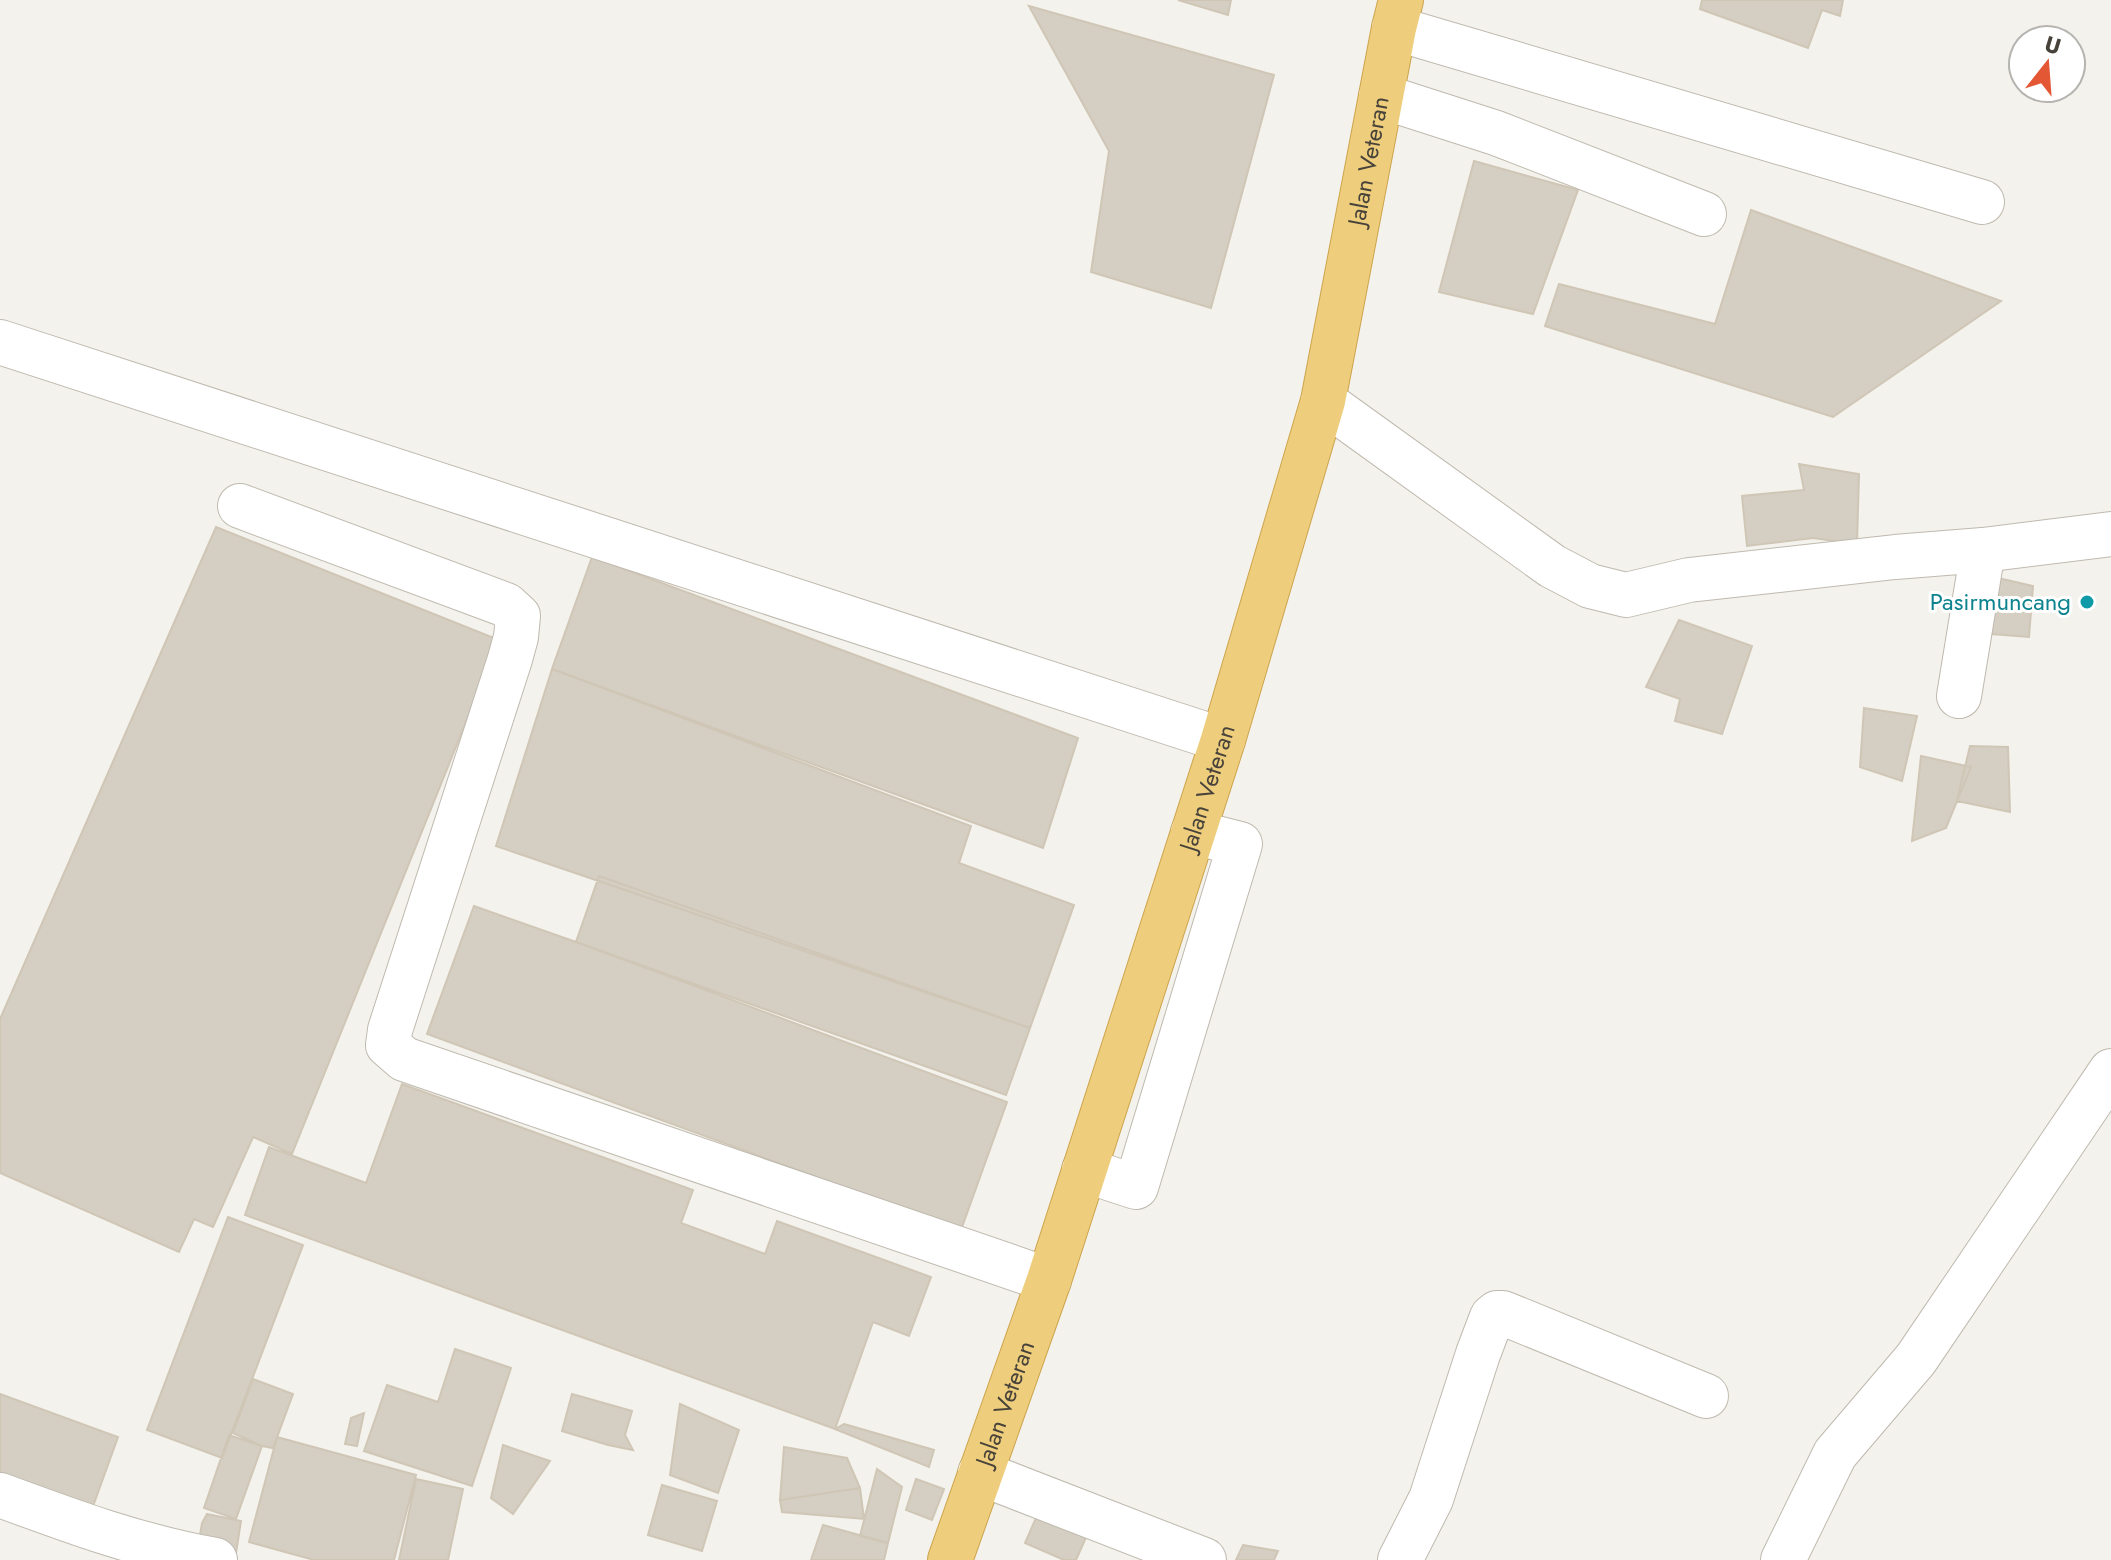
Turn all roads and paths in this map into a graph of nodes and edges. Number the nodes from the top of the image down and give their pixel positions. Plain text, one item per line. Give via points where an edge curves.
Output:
1 (1398, 14) edge
2 (1381, 96) junction
3 (1982, 202) dead end
4 (1704, 214) dead end
5 (0, 342) edge
6 (1323, 401) junction
7 (240, 506) dead end
8 (2111, 534) edge
9 (1983, 550) junction
10 (1959, 696) dead end
11 (1223, 740) junction
12 (2111, 1071) edge
13 (1049, 1280) junction
14 (1706, 1396) dead end
15 (980, 1473) junction
16 (0, 1495) edge
17 (1787, 1559) edge
18 (215, 1560) edge
19 (950, 1560) edge
20 (1204, 1560) edge
21 (1400, 1560) edge

1 - 2 highway, Jalan Veteran
1 - 3 street
2 - 4 street via 1496,133
2 - 6 highway, Jalan Veteran
5 - 11 street
6 - 9 street via 1552,566 1590,586 1626,595 1689,580
6 - 11 highway, Jalan Veteran
7 - 13 street via 506,605 518,616 510,659 388,1045 404,1059
8 - 9 street
9 - 10 street
11 - 13 highway, Jalan Veteran
12 - 17 street via 1916,1359 1835,1454
13 - 15 highway, Jalan Veteran
14 - 21 street via 1497,1313 1487,1328 1431,1499
15 - 19 highway, Jalan Veteran
15 - 20 street
16 - 18 street via 133,1542

